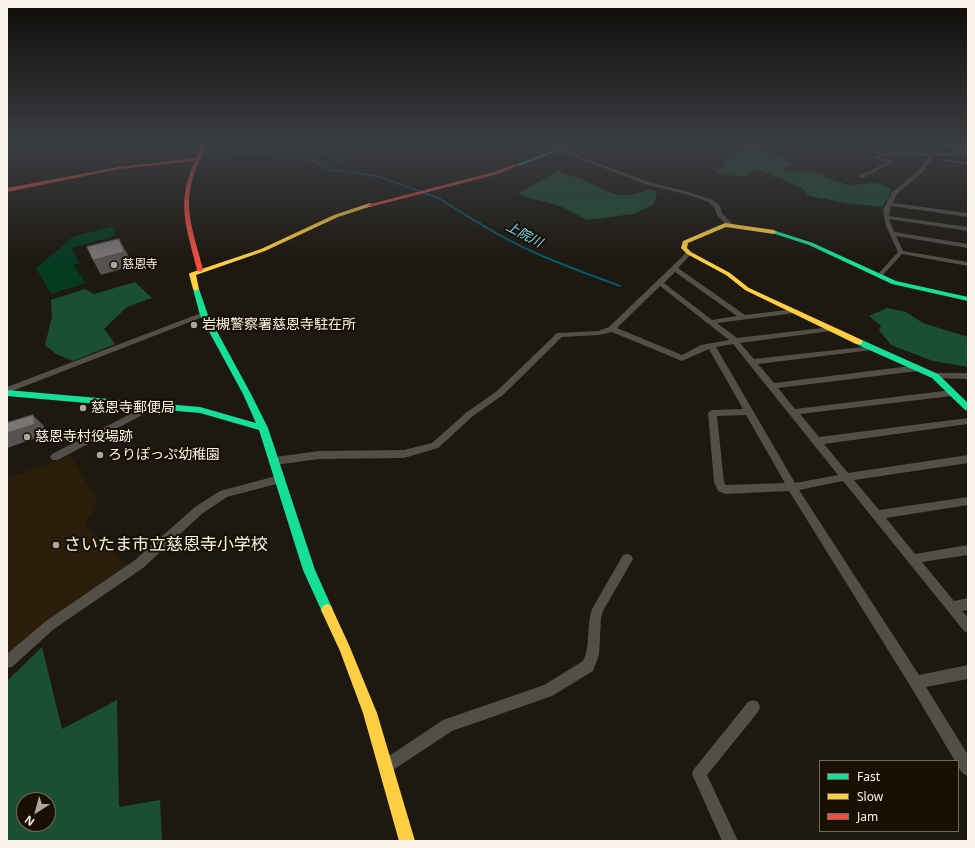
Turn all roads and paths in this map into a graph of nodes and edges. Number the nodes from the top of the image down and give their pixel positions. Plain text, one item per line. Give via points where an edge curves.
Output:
1 (35, 185) edge
2 (189, 185) edge
3 (451, 185) edge
4 (649, 185) edge
5 (904, 185) edge
6 (7, 190) edge
7 (890, 204) junction
8 (968, 215) edge
9 (886, 217) junction
10 (730, 225) junction
11 (968, 229) edge
12 (893, 234) junction
13 (968, 246) edge
14 (901, 252) junction
15 (689, 254) junction
16 (968, 264) edge
17 (675, 269) junction
18 (200, 270) junction
19 (879, 276) junction
20 (660, 283) junction
21 (968, 299) edge
22 (795, 311) junction
23 (204, 315) junction
24 (744, 318) junction
25 (710, 322) junction
26 (612, 329) junction
27 (831, 329) junction
28 (735, 341) junction
29 (711, 346) junction
30 (872, 348) junction
31 (753, 362) junction
32 (918, 368) junction
33 (935, 376) junction
34 (968, 376) edge
35 (772, 386) junction
36 (7, 391) edge
37 (952, 393) junction
38 (154, 405) junction
39 (968, 408) edge
40 (748, 412) junction
41 (794, 412) junction
42 (968, 421) edge
43 (263, 428) junction
44 (818, 441) junction
45 (55, 457) dead end
46 (968, 459) edge
47 (275, 462) junction
48 (846, 477) junction
49 (280, 479) junction
50 (792, 487) junction
51 (968, 501) edge
52 (877, 515) junction
53 (968, 550) edge
54 (627, 559) dead end
55 (914, 560) junction
56 (968, 604) edge
57 (952, 606) junction
58 (968, 627) edge
59 (7, 662) edge
60 (968, 672) edge
61 (916, 682) junction
62 (753, 706) dead end
63 (385, 767) junction
64 (968, 770) edge
65 (407, 841) edge
66 (730, 841) edge

1 - 6 street
2 - 18 street via 186,207
3 - 18 street via 356,209 263,250
4 - 10 street via 711,200 717,206 719,214
5 - 7 street via 894,193 894,199
7 - 8 street
7 - 9 street via 886,209
9 - 11 street
9 - 12 street
10 - 15 street via 719,227 685,242 684,248
10 - 19 street via 798,238
12 - 13 street
12 - 14 street
14 - 16 street
14 - 19 street
15 - 17 street
15 - 22 street via 728,274 747,289
17 - 20 street
17 - 24 street
18 - 23 street via 192,274
19 - 21 street via 894,283
20 - 25 street
20 - 26 street
22 - 24 street
22 - 27 street
23 - 36 street
23 - 43 street
24 - 25 street
25 - 28 street
26 - 29 street via 682,358
26 - 47 street via 599,333 560,335 500,392 470,414 435,446 404,454 320,455
27 - 28 street
27 - 30 street
28 - 29 street
28 - 31 street
29 - 40 street
30 - 31 street
30 - 32 street
31 - 35 street
32 - 33 street
32 - 35 street
33 - 34 street
33 - 37 street
35 - 41 street
36 - 38 street
37 - 39 street
37 - 41 street
38 - 43 street via 200,410
38 - 45 street
40 - 50 street
40 - 50 street via 712,413 719,482 722,488 731,491
41 - 44 street
42 - 44 street
43 - 47 street
44 - 48 street
46 - 48 street
47 - 49 street
48 - 50 street
48 - 52 street
49 - 59 street via 224,494 199,510 140,564 50,625
49 - 63 street via 309,570 345,649 370,713
50 - 61 street
51 - 52 street
52 - 55 street
53 - 55 street
54 - 63 street via 598,609 595,618 593,655 588,666 547,691 448,725
55 - 57 street
56 - 57 street
57 - 58 street
60 - 61 street
61 - 64 street
62 - 66 street via 699,774
63 - 65 street

